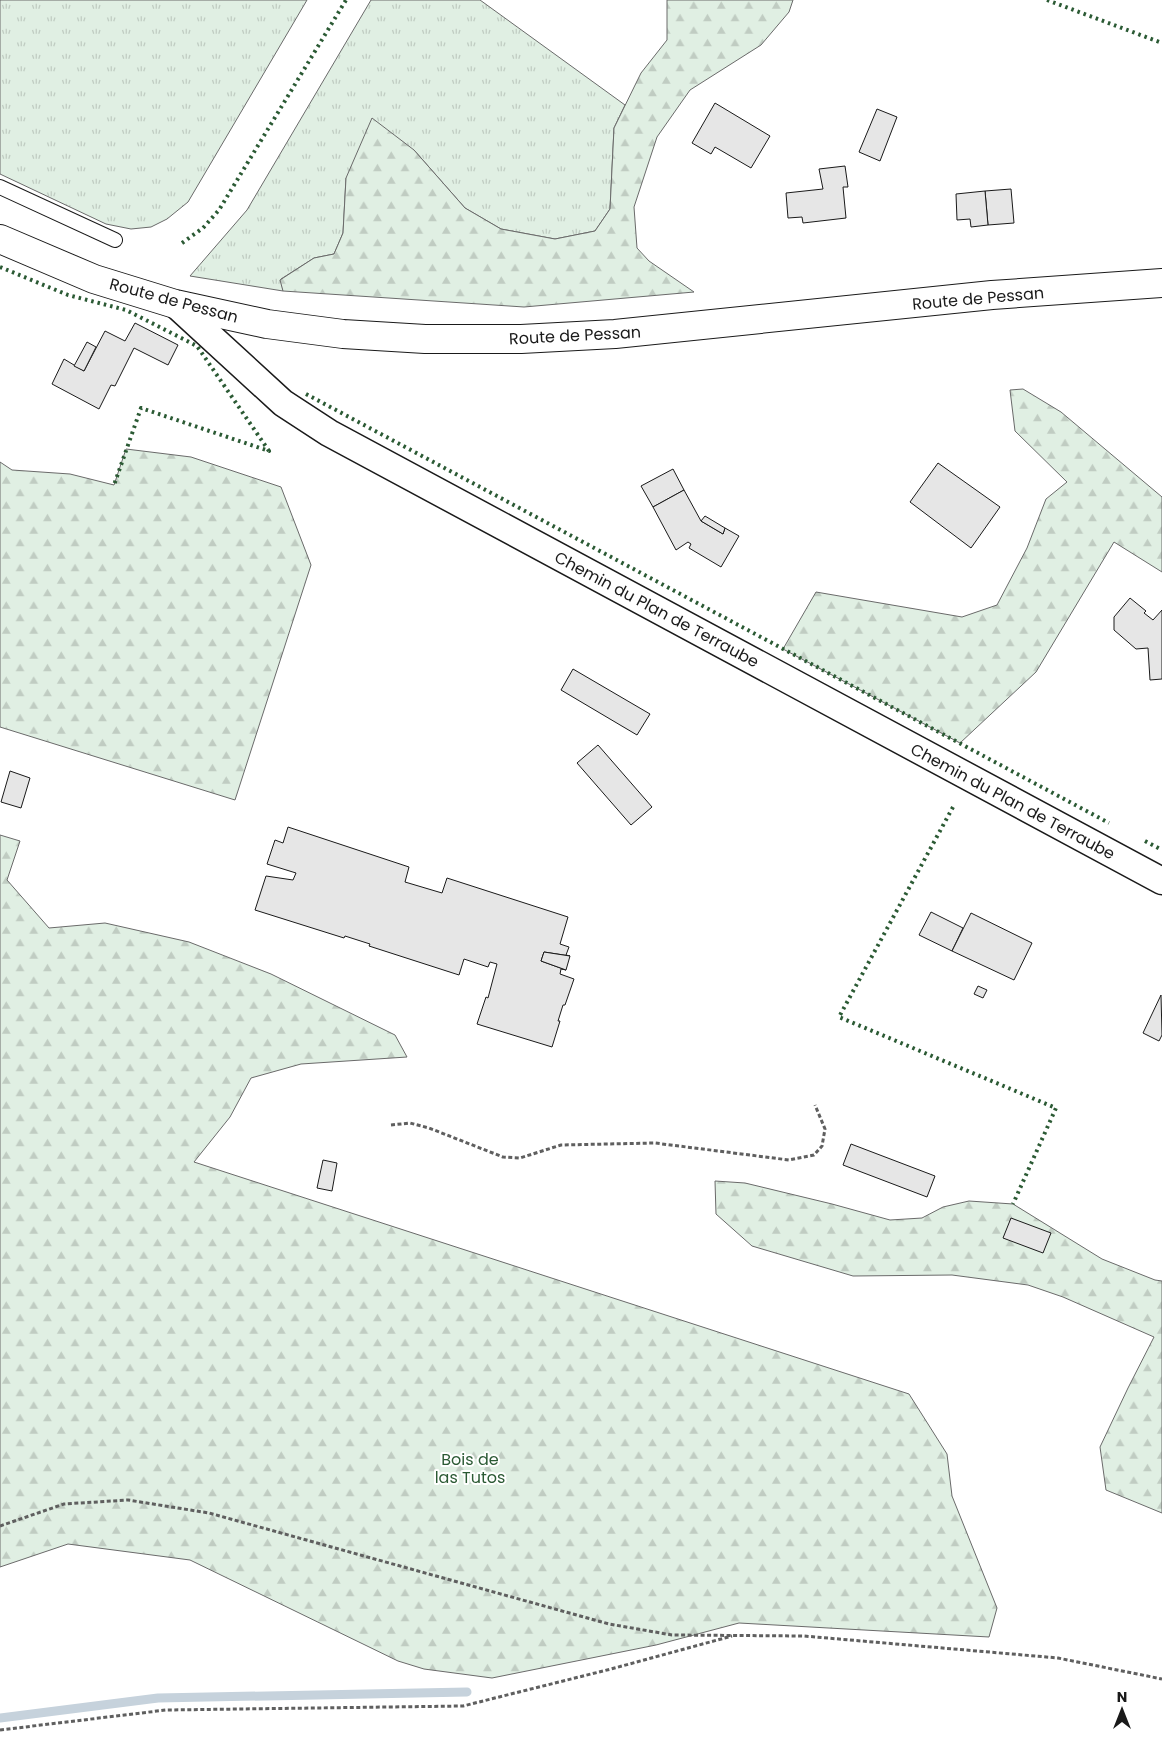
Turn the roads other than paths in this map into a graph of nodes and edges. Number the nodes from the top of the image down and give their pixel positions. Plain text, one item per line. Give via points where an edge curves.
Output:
1 (0, 186) edge
2 (0, 239) edge
3 (115, 240) dead end
4 (1162, 283) edge
5 (175, 304) junction
6 (1162, 881) edge

1 - 3 lane
2 - 5 main road, Route de Pessan via 94,279
4 - 5 main road, Route de Pessan via 992,296 615,334 522,339 425,339 343,334 267,324
5 - 6 street, Chemin du Plan de Terraube via 283,404 329,433

